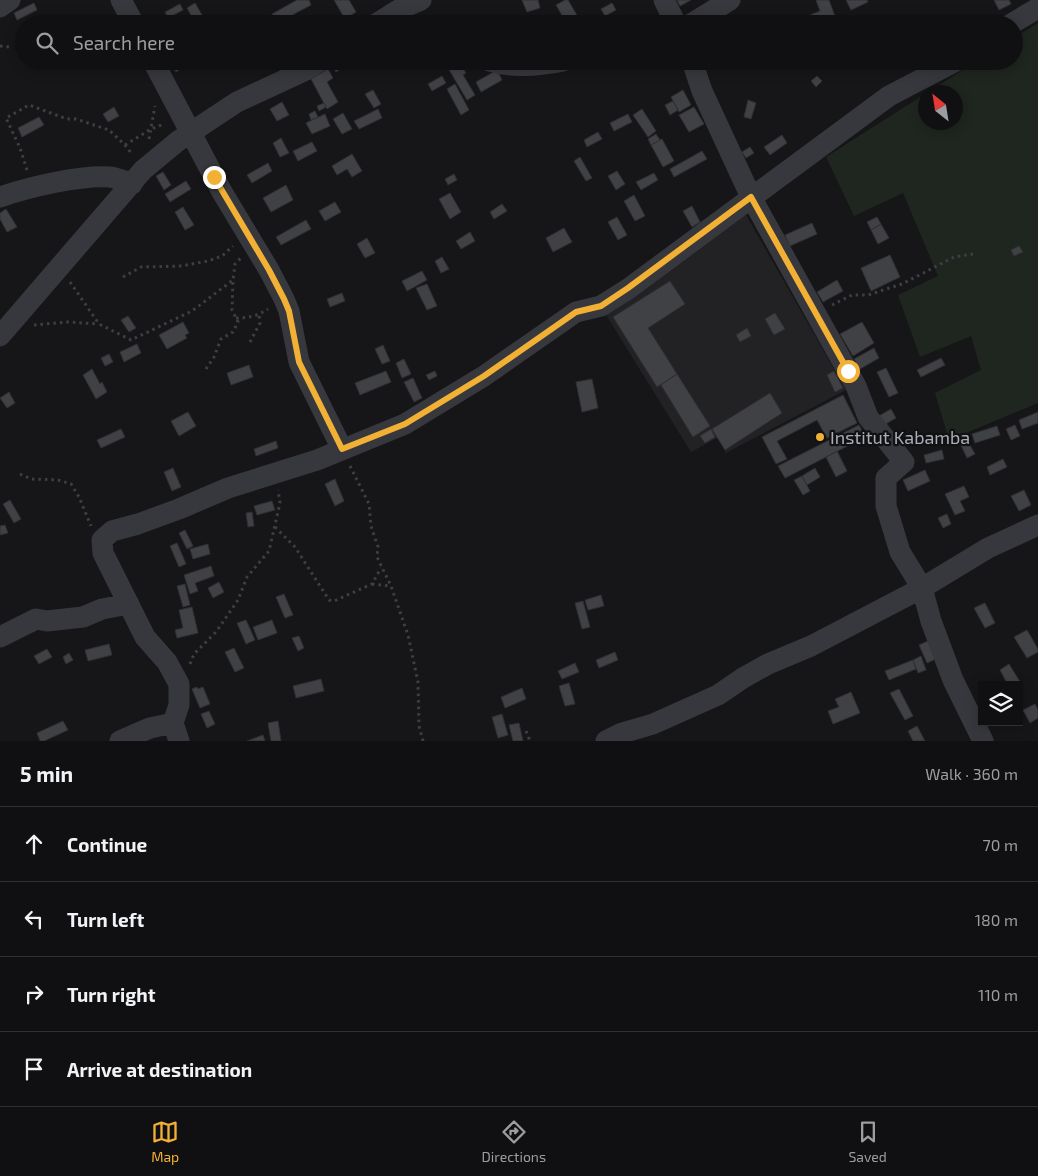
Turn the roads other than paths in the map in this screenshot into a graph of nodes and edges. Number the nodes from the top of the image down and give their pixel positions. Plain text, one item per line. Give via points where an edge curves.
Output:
1 (10, 0) edge
2 (121, 0) edge
3 (420, 0) edge
4 (664, 0) edge
5 (730, 0) edge
6 (0, 7) edge
7 (1038, 8) edge
8 (129, 15) edge
9 (390, 15) edge
10 (672, 15) edge
11 (706, 15) edge
12 (1023, 17) edge
13 (158, 70) edge
14 (306, 70) edge
15 (695, 70) edge
16 (939, 70) edge
17 (186, 124) junction
18 (142, 173) junction
19 (0, 197) edge
20 (751, 197) junction
21 (2, 334) edge
22 (342, 449) junction
23 (1038, 525) edge
24 (922, 588) junction
25 (129, 604) junction
26 (0, 637) edge
27 (176, 732) edge
28 (120, 741) edge
29 (606, 741) edge
30 (983, 741) edge

1 - 6 street
2 - 8 street
3 - 9 street
4 - 10 street
5 - 11 street
7 - 12 street
13 - 17 street
14 - 17 street
15 - 20 street
16 - 20 street via 889,96
17 - 18 street
17 - 22 street via 284,299 299,362
18 - 19 street via 84,178
18 - 21 street
20 - 22 street via 601,306 576,312 484,376 405,424
20 - 24 street via 856,386 868,417 904,462 886,478 886,506 900,552
22 - 25 street via 112,531 102,540 103,552
23 - 24 street via 988,548
24 - 29 street via 811,646 768,664 718,695
24 - 30 street via 953,680
25 - 26 street via 102,609 83,617 36,619
25 - 27 street via 144,637 167,662 179,684
27 - 28 street via 150,728

